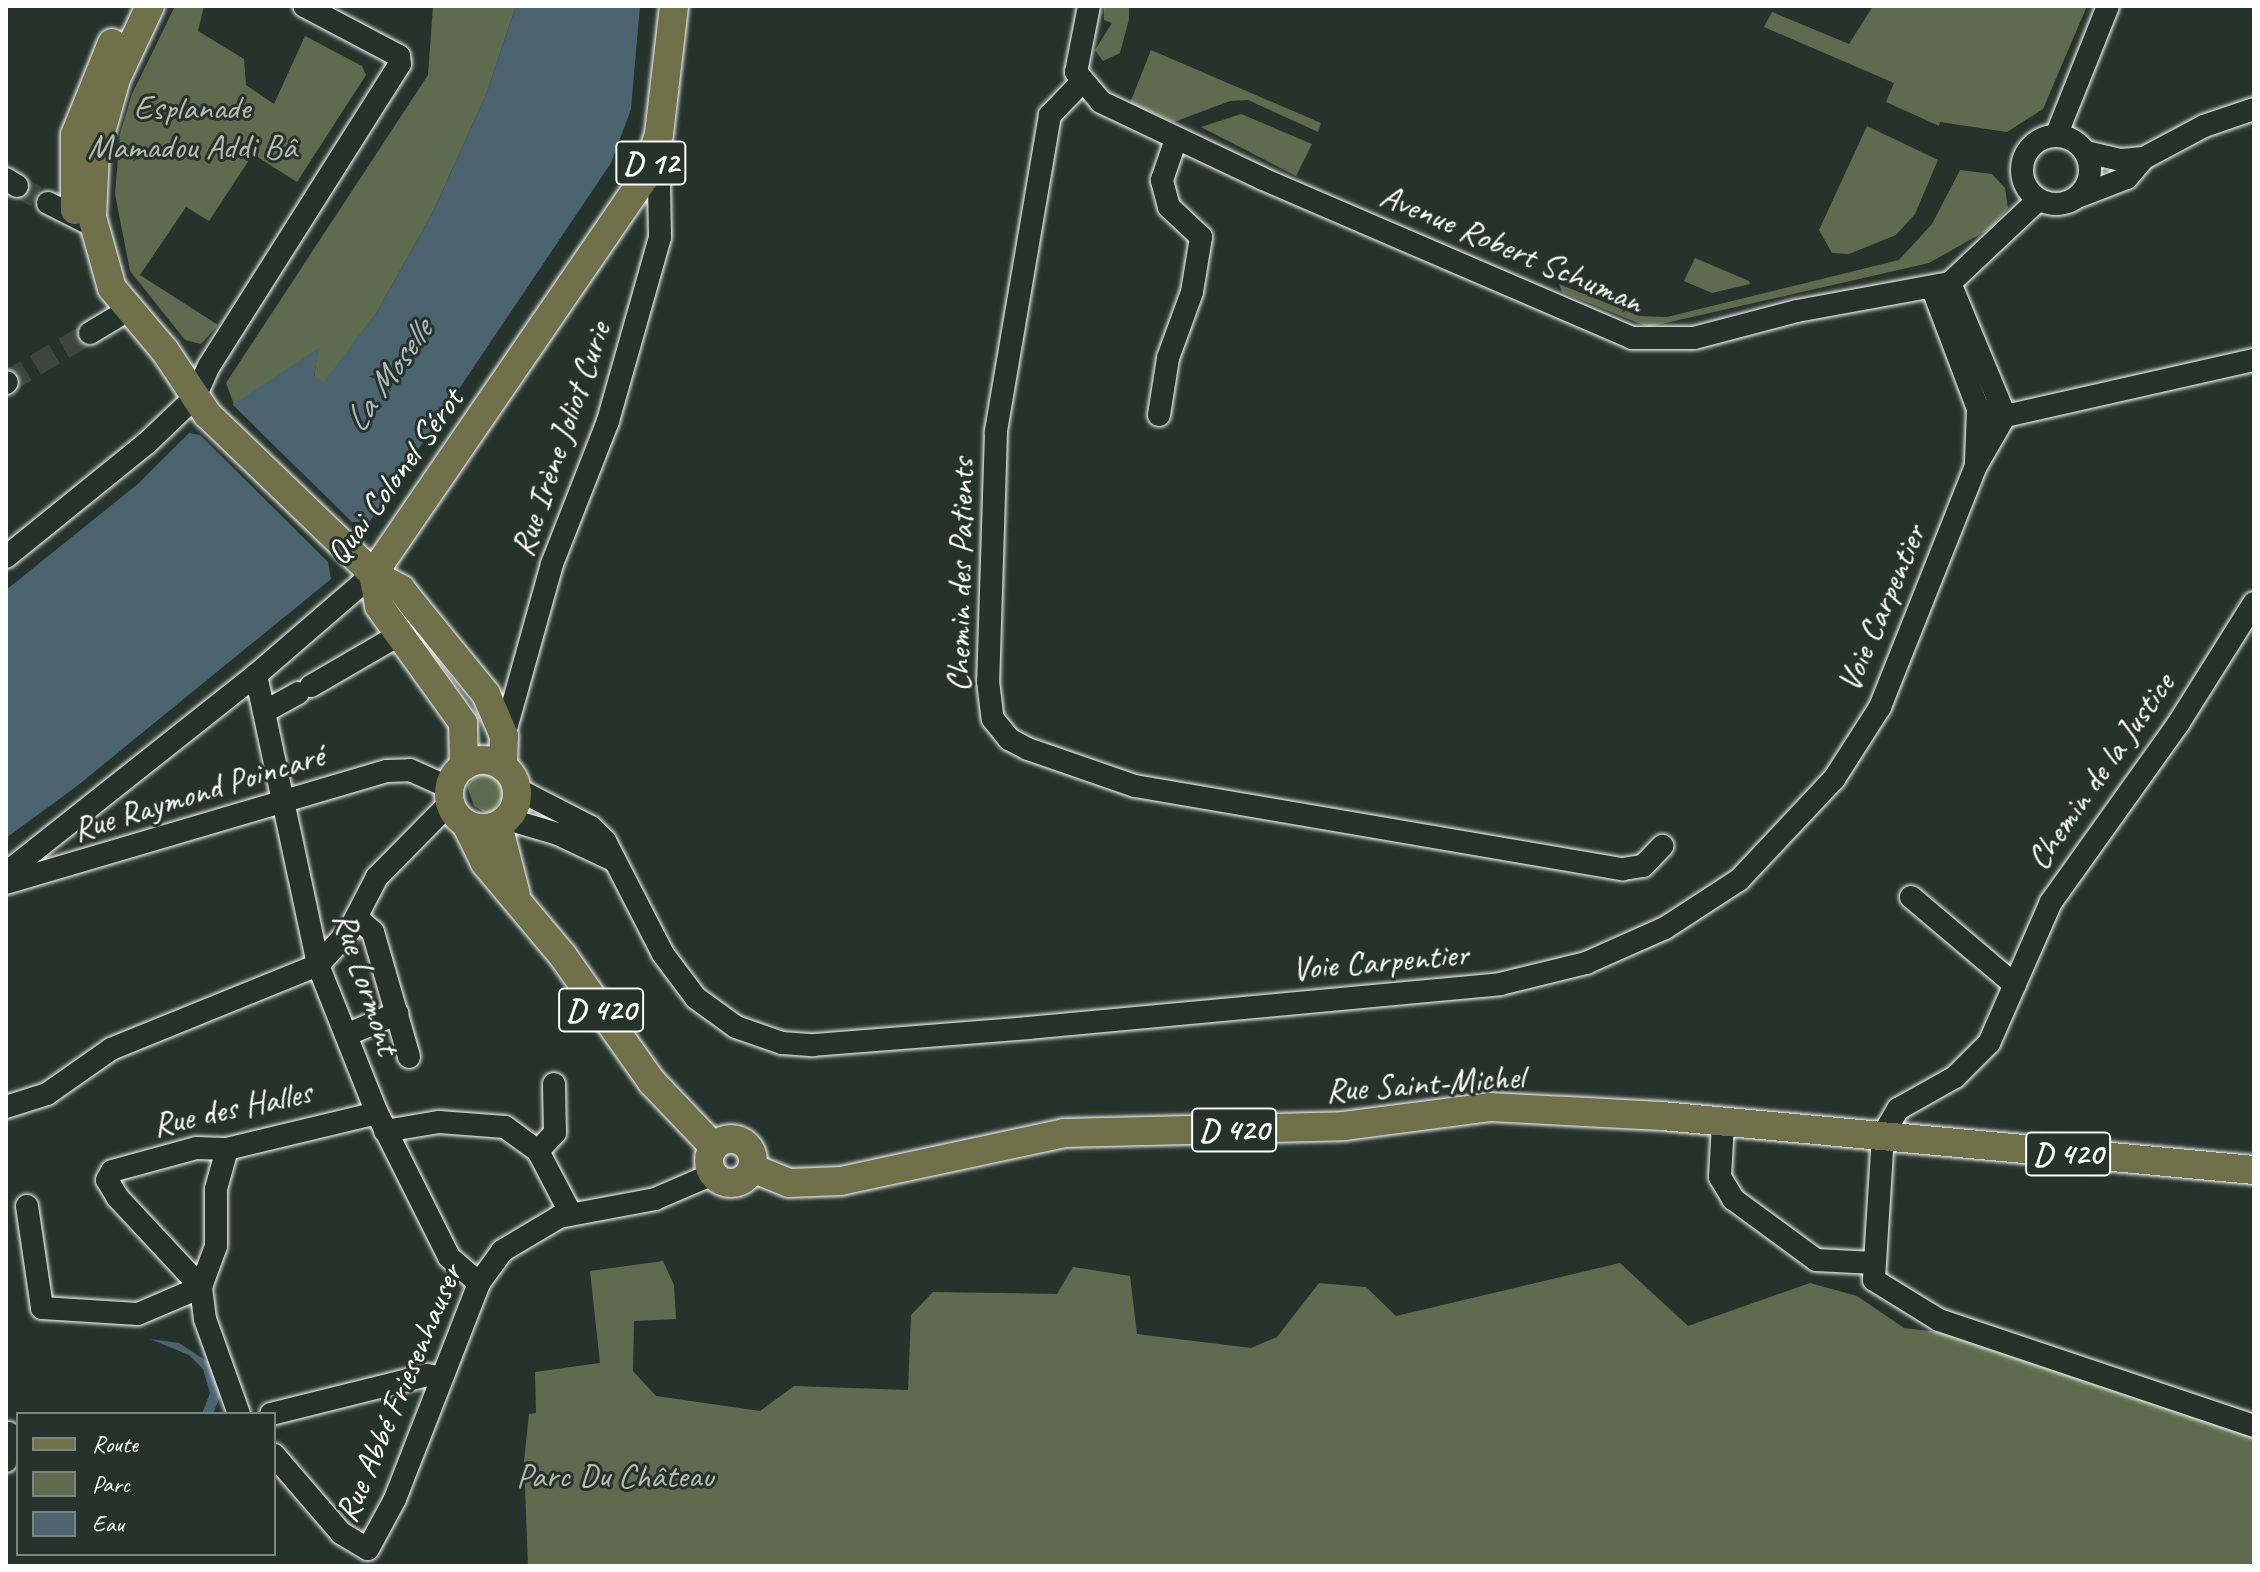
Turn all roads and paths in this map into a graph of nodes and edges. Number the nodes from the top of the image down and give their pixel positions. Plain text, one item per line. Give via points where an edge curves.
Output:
1 (129, 6) edge
2 (150, 6) edge
3 (304, 6) edge
4 (674, 6) edge
5 (1089, 6) edge
6 (2108, 6) edge
7 (1081, 83) junction
8 (2254, 109) edge
9 (2056, 136) junction
10 (1176, 139) junction
11 (2086, 152) junction
12 (2144, 158) junction
13 (651, 163) junction
14 (2080, 196) junction
15 (2038, 200) junction
16 (48, 203) tunnel mouth
17 (84, 222) junction
18 (1941, 285) junction
19 (117, 317) junction
20 (90, 333) tunnel mouth
21 (2254, 360) edge
22 (201, 405) junction
23 (1978, 409) junction
24 (1159, 415) dead end
25 (2005, 416) junction
26 (1976, 466) junction
27 (6, 557) edge
28 (373, 574) junction
29 (2254, 603) edge
30 (399, 635) junction
31 (256, 675) junction
32 (264, 712) junction
33 (504, 736) junction
34 (510, 778) junction
35 (453, 799) junction
36 (283, 802) junction
37 (503, 822) junction
38 (1662, 846) dead end
39 (613, 860) junction
40 (6, 873) edge
41 (6, 883) edge
42 (516, 895) junction
43 (1911, 897) dead end
44 (357, 918) junction
45 (318, 965) junction
46 (2015, 985) junction
47 (398, 1013) junction
48 (346, 1035) junction
49 (409, 1057) dead end
50 (554, 1084) dead end
51 (6, 1107) edge
52 (381, 1122) junction
53 (1723, 1123) junction
54 (1883, 1135) junction
55 (227, 1149) junction
56 (538, 1151) junction
57 (714, 1160) junction
58 (2254, 1170) edge
59 (27, 1206) dead end
60 (571, 1214) junction
61 (1874, 1263) junction
62 (479, 1283) junction
63 (201, 1287) junction
64 (442, 1378) junction
65 (238, 1412) edge
66 (276, 1413) edge
67 (2254, 1426) edge
68 (11, 1433) edge
69 (276, 1457) edge
70 (6, 1461) edge
71 (370, 1558) edge

1 - 17 main road via 75,135
2 - 17 main road via 116,79 97,139
3 - 22 street via 399,56 400,64 209,366
4 - 13 main road, Quai Colonel Sérot / D 12 via 664,103
5 - 7 street via 1077,53
6 - 9 street
7 - 10 street, Avenue Robert Schuman via 1101,102
7 - 38 street, Chemin des Patients via 1050,115 996,432 988,681 993,719 1009,739 1028,749 1135,786 1623,869 1643,866
8 - 12 street via 2204,126
9 - 11 street
9 - 15 street via 2036,142 2024,159 2024,182
10 - 18 street, Avenue Robert Schuman via 1632,338 1694,338 1797,311
10 - 24 street via 1162,180 1169,207 1201,237 1192,292 1168,358
11 - 12 street via 2121,160
11 - 14 street via 2089,183
12 - 14 street via 2127,178
13 - 28 main road, Quai Colonel Sérot / D 12 via 566,299
13 - 33 street, Rue Irène Joliot Curie via 659,184 660,237 608,421 552,564
14 - 15 street via 2064,204
15 - 18 street
16 - 17 street
17 - 19 main road via 87,277
17 - 22 main road via 112,288 165,351
18 - 23 street, Voie Carpentier
18 - 25 street
19 - 20 street
19 - 22 main road
21 - 25 street
22 - 27 street
22 - 28 main road
23 - 25 street
23 - 26 street, Voie Carpentier
25 - 26 street, Voie Carpentier
26 - 39 street, Voie Carpentier via 1880,707 1834,779 1739,880 1665,928 1586,963 1514,981 813,1045 763,1038 714,1013 678,978
28 - 30 main road, D 420 via 379,606
28 - 31 street, Quai Colonel Sérot / D 12
28 - 33 main road via 401,589 486,694
29 - 46 street, Chemin de la Justice via 2178,724 2051,902
30 - 32 street
30 - 35 main road, D 420 via 463,723
31 - 32 street, Rue Lormont
31 - 40 street, Quai Colonel Sérot / D 12
32 - 36 street, Rue Lormont
33 - 34 main road
34 - 35 main road via 484,760
34 - 37 main road
34 - 39 street, Voie Carpentier via 591,827
35 - 36 street, Rue Raymond Poincaré via 410,770 387,771
35 - 37 main road
35 - 42 main road, D 420 via 485,863
35 - 44 street via 377,877
36 - 41 street, Rue Raymond Poincaré
36 - 45 street, Rue Lormont
37 - 39 street via 558,834
37 - 42 main road, D 420
42 - 57 main road, D 420
43 - 46 street
44 - 45 street
44 - 47 street via 373,932
45 - 48 street, Rue Lormont
45 - 51 street via 111,1049 47,1094
46 - 54 street, Chemin de la Justice via 1989,1043 1955,1077 1898,1109
47 - 48 street
47 - 49 street
48 - 52 street, Rue Lormont
50 - 56 street via 555,1133
52 - 55 street, Rue des Halles
52 - 56 street, Rue des Halles via 490,1123 505,1127
52 - 62 street, Rue Lormont via 449,1257
53 - 54 main road, Rue Saint-Michel / D 420
53 - 57 main road, Rue Saint-Michel / D 420 via 1490,1107 1344,1126 1064,1133 841,1181 789,1183 752,1168 752,1153 732,1138
53 - 61 street via 1720,1177 1733,1199 1816,1260
54 - 58 main road, Rue Saint-Michel / D 420
54 - 61 street
55 - 63 street via 216,1189 219,1224
55 - 63 street, Rue des Halles via 196,1148 112,1171 107,1180
56 - 60 street
57 - 60 street, Rue Abbé Friesenhauser via 655,1199
59 - 63 street via 42,1308 138,1314
60 - 62 street, Rue Abbé Friesenhauser via 522,1235
61 - 67 street via 1874,1280 1939,1320
62 - 64 street, Rue Abbé Friesenhauser
63 - 65 street via 205,1319
64 - 66 street via 427,1375
64 - 71 street, Rue Abbé Friesenhauser
68 - 70 street
69 - 71 street via 341,1533

